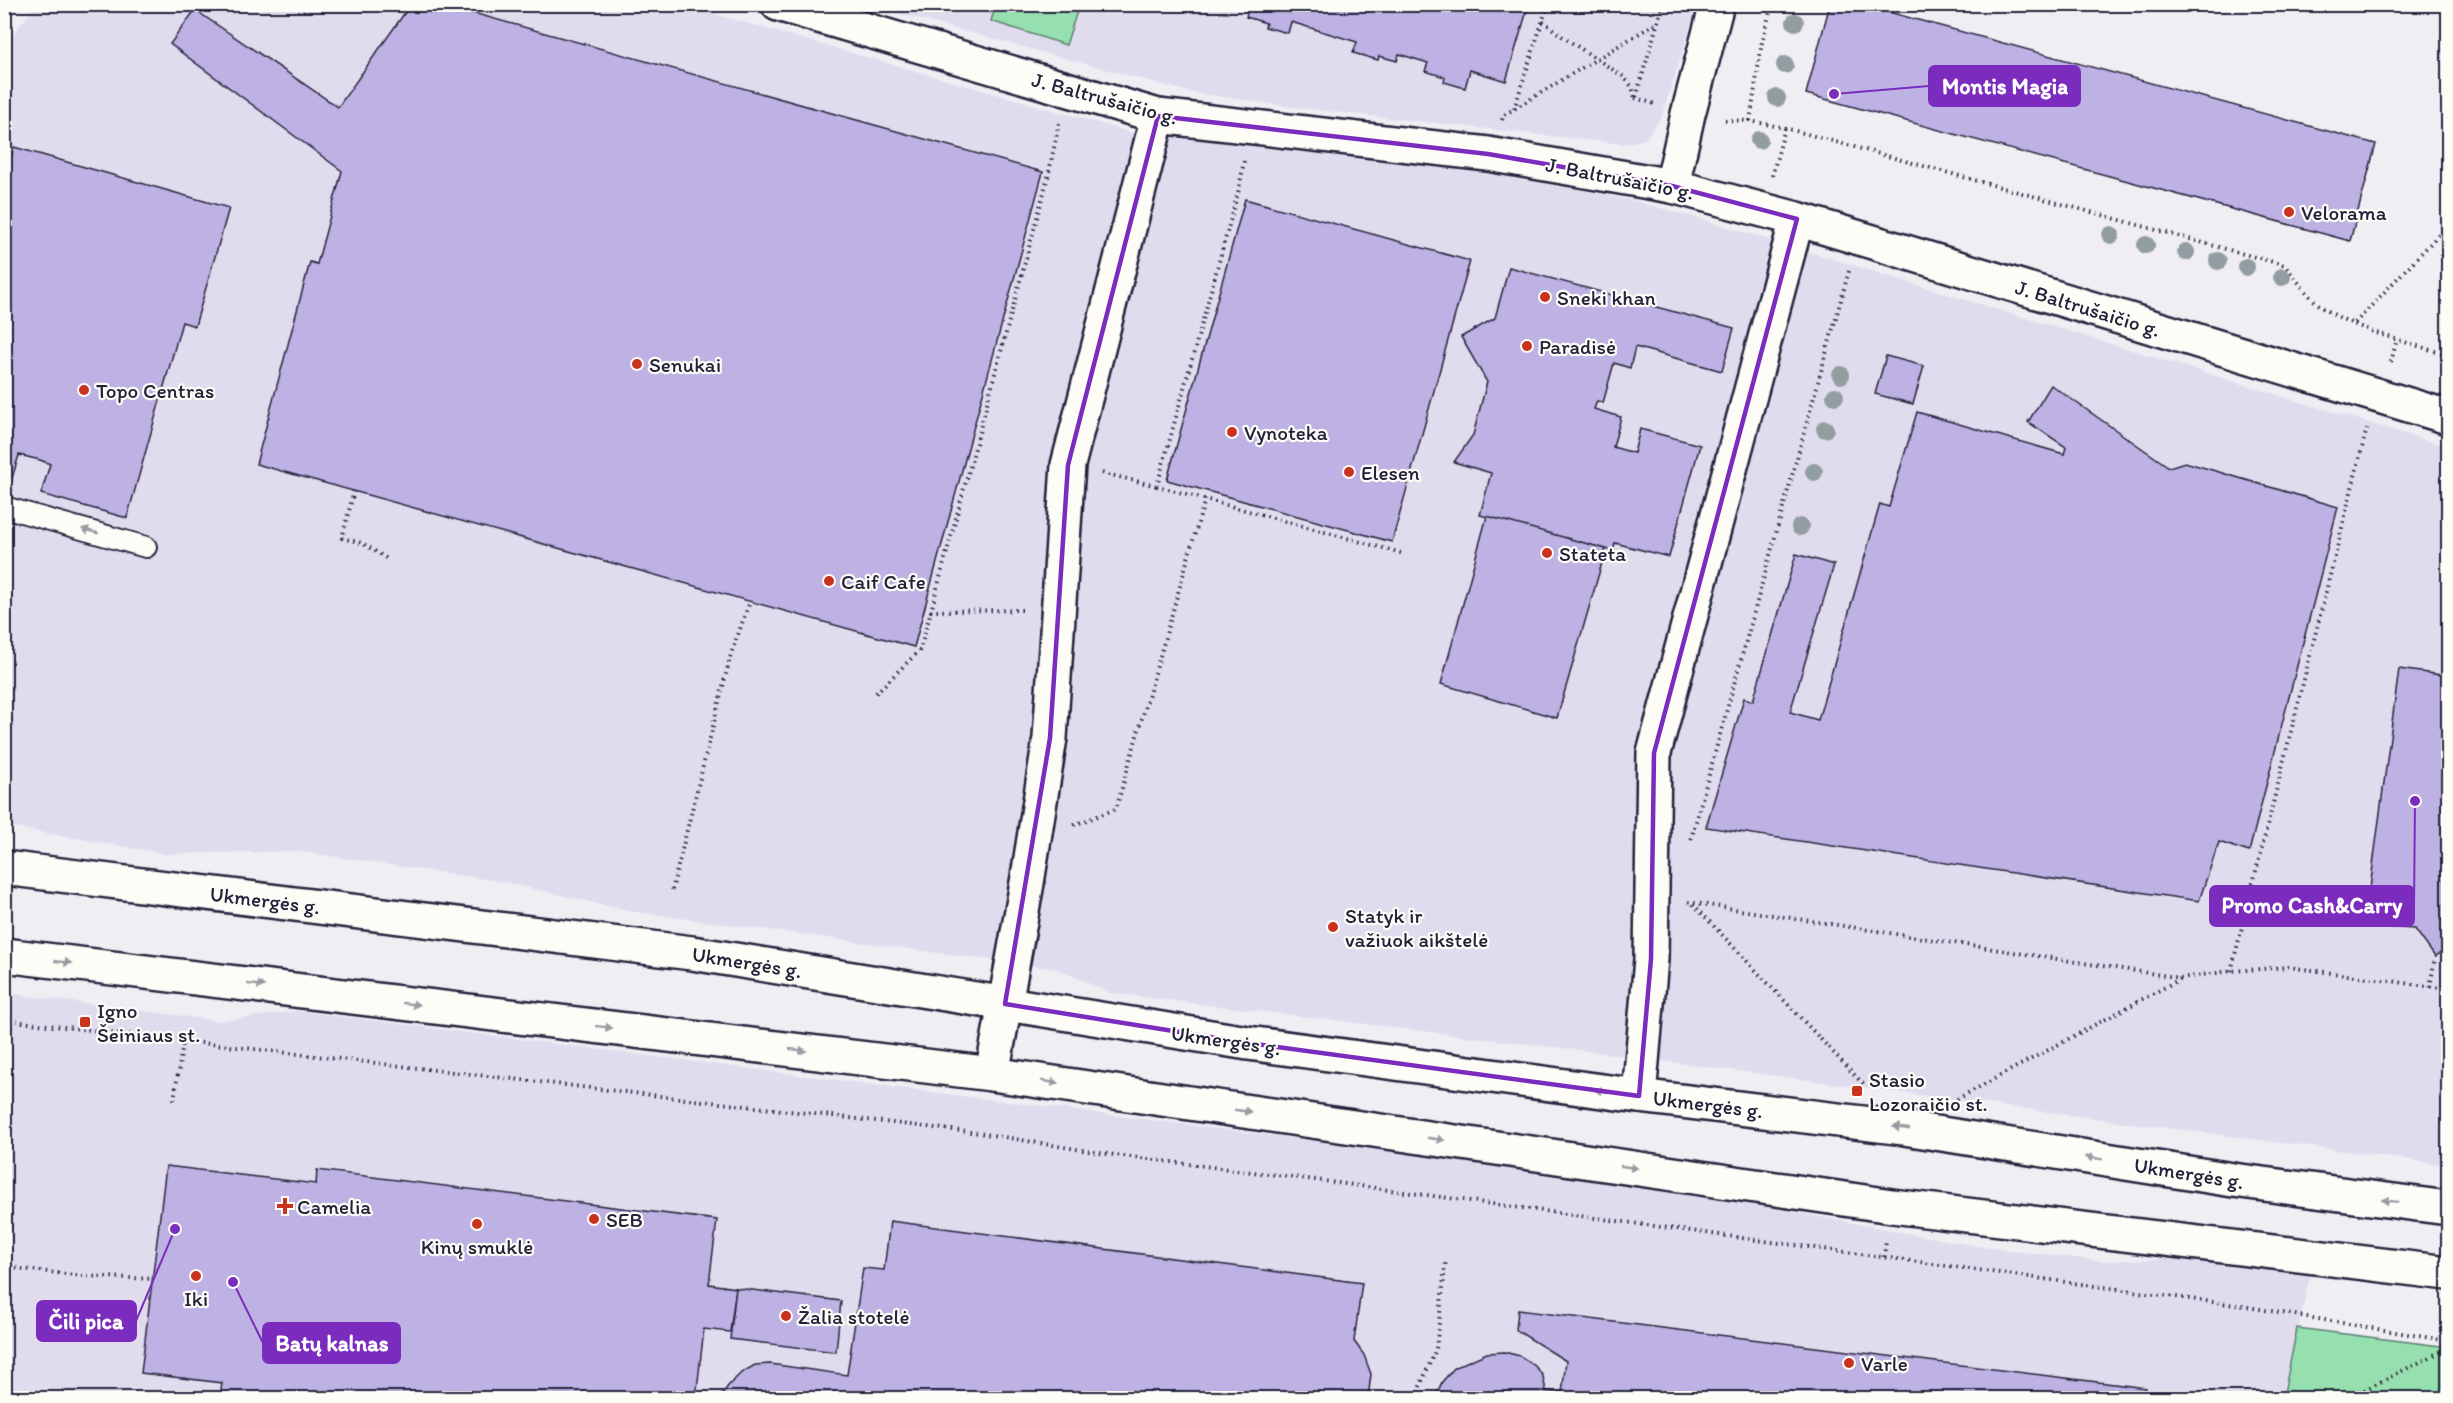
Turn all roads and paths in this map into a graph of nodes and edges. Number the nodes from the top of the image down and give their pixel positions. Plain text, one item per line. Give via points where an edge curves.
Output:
1 (778, 4) edge
2 (1548, 4) edge
3 (1663, 4) edge
4 (1717, 4) edge
5 (1772, 4) edge
6 (1543, 21) junction
7 (1658, 22) junction
8 (1596, 60) junction
9 (1066, 90) junction
10 (1514, 111) junction
11 (1158, 116) junction
12 (1725, 120) dead end
13 (1750, 121) junction
14 (1250, 128) junction
15 (1785, 128) junction
16 (1488, 154) junction
17 (1770, 183) dead end
18 (1672, 186) junction
19 (1797, 219) junction
20 (2448, 225) edge
21 (1858, 238) junction
22 (2355, 323) junction
23 (2397, 339) junction
24 (2448, 355) edge
25 (2389, 366) dead end
26 (2448, 417) edge
27 (2368, 425) dead end
28 (1068, 465) junction
29 (1157, 486) junction
30 (354, 491) dead end
31 (1205, 499) junction
32 (4, 507) edge
33 (146, 547) dead end
34 (1401, 553) dead end
35 (389, 560) dead end
36 (750, 601) dead end
37 (1057, 610) junction
38 (931, 611) junction
39 (876, 693) dead end
40 (1071, 826) dead end
41 (1690, 842) dead end
42 (1651, 862) junction
43 (4, 868) edge
44 (672, 890) dead end
45 (1691, 903) junction
46 (4, 955) edge
47 (2435, 957) dead end
48 (2231, 971) junction
49 (2181, 978) junction
50 (2430, 987) junction
51 (2448, 989) edge
52 (1005, 1004) junction
53 (4, 1020) edge
54 (183, 1041) junction
55 (992, 1074) junction
56 (1639, 1096) junction
57 (174, 1100) dead end
58 (1955, 1100) dead end
59 (1904, 1128) junction
60 (2448, 1208) edge
61 (1446, 1259) dead end
62 (4, 1267) edge
63 (2448, 1273) edge
64 (152, 1280) dead end
65 (2448, 1341) edge
66 (2448, 1348) edge
67 (1415, 1398) edge
68 (2348, 1398) edge

1 - 9 main road, J. Baltrušaičio g.
2 - 6 path
3 - 7 path
4 - 18 main road
5 - 13 path
6 - 8 path
6 - 10 path
7 - 8 path
7 - 8 path via 1635,98 1624,77
8 - 10 path
9 - 11 main road, J. Baltrušaičio g.
9 - 38 path via 1048,177
10 - 16 path via 1504,115
11 - 14 main road, J. Baltrušaičio g.
11 - 28 main road
12 - 13 path
13 - 15 path
14 - 16 main road, J. Baltrušaičio g.
14 - 29 path via 1239,189
15 - 17 path
15 - 22 path via 2284,265 2320,307
16 - 18 main road, J. Baltrušaičio g.
18 - 19 main road, J. Baltrušaičio g.
19 - 21 main road, J. Baltrušaičio g.
19 - 42 main road via 1654,753
20 - 22 path
21 - 26 main road, J. Baltrušaičio g.
21 - 41 path
22 - 23 path
23 - 24 path
23 - 25 path
27 - 48 path
28 - 29 path
28 - 37 main road
29 - 31 path
30 - 35 path via 342,538 362,543
31 - 34 path
31 - 40 path via 1116,809
33 -> 32 lane
36 - 44 path via 731,654
37 - 38 path
37 - 52 main road via 1050,738
38 - 39 path via 920,650
42 - 45 path via 1674,898
42 - 56 main road via 1651,959
43 - 52 main road, Ukmergės g. via 692,953
45 - 49 path
45 - 59 path
46 -> 55 main road
47 - 50 path
48 - 49 path
48 - 50 path via 2289,967
49 - 58 path
50 - 51 path
52 - 55 main road
56 -> 52 main road, Ukmergės g. via 1248,1043
53 - 54 path
54 - 57 path
54 - 65 path via 979,1133 1100,1154 2242,1306
55 -> 63 main road via 1892,1206
59 -> 56 main road, Ukmergės g.
60 -> 59 main road, Ukmergės g. via 2233,1180
61 - 67 path via 1436,1349
62 - 64 path
66 - 68 path

